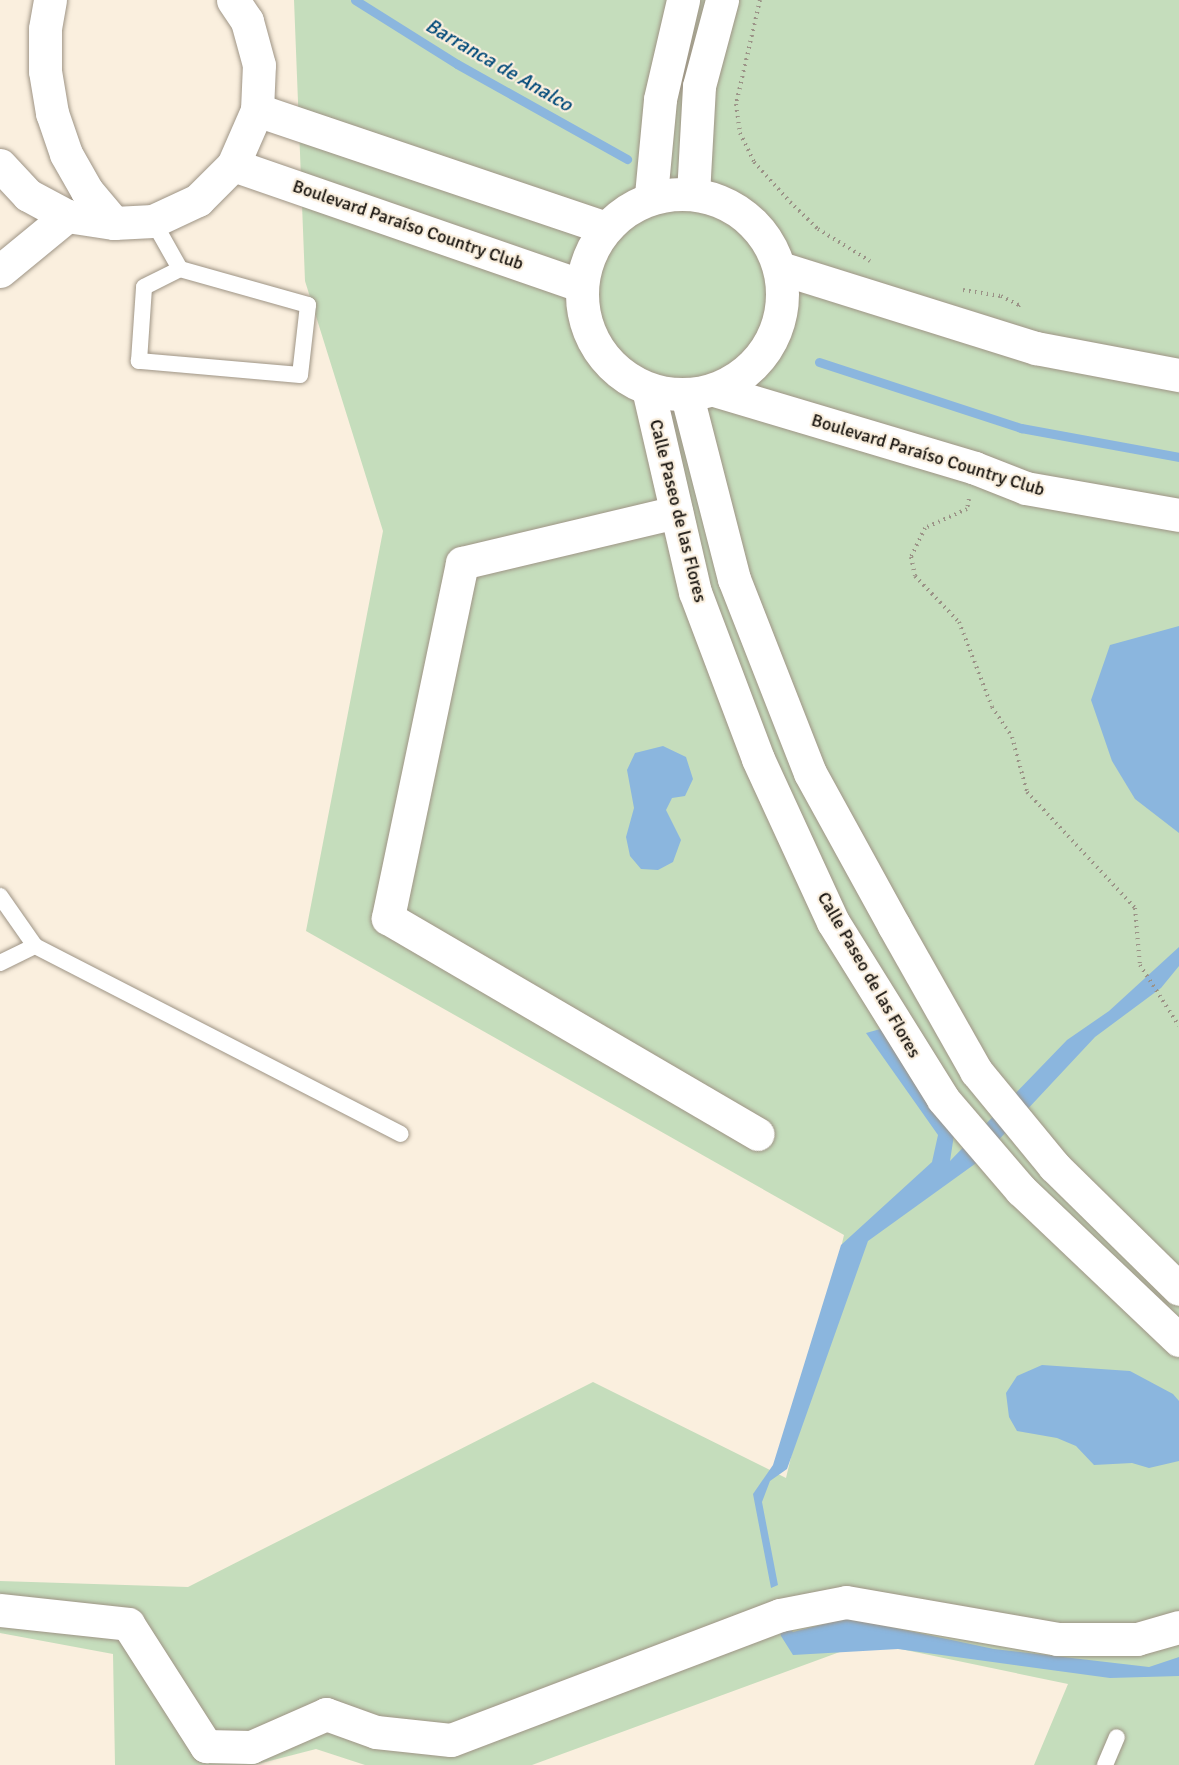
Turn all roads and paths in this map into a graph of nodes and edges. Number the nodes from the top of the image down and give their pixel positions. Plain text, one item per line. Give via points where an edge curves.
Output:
1 (50, 0) edge
2 (233, 0) edge
3 (683, 0) edge
4 (722, 0) edge
5 (760, 0) edge
6 (257, 110) junction
7 (0, 165) edge
8 (233, 165) junction
9 (693, 194) junction
10 (651, 195) junction
11 (67, 216) junction
12 (153, 220) junction
13 (114, 223) junction
14 (606, 228) junction
15 (874, 262) dead end
16 (780, 268) junction
17 (180, 269) junction
18 (0, 271) edge
19 (582, 286) junction
20 (960, 290) dead end
21 (1007, 339) junction
22 (1179, 375) edge
23 (649, 393) junction
24 (701, 393) junction
25 (975, 468) junction
26 (676, 512) junction
27 (1179, 515) edge
28 (837, 822) junction
29 (795, 840) junction
30 (0, 896) edge
31 (35, 946) junction
32 (0, 963) edge
33 (1179, 1026) edge
34 (402, 1134) dead end
35 (758, 1134) dead end
36 (1179, 1289) edge
37 (1179, 1340) edge
38 (0, 1610) edge
39 (1179, 1627) edge
40 (1117, 1737) dead end
41 (1105, 1765) edge

1 - 13 street via 45,71 52,113 76,172
2 - 6 street via 247,21 259,64
3 - 10 street via 660,99
4 - 9 street via 699,86
5 - 15 path via 736,105 740,133 754,162 818,229
6 - 8 street
6 - 14 street
7 - 11 street via 28,195
8 - 12 street via 198,200
8 - 19 street, Boulevard Paraíso Country Club
9 - 10 street
9 - 16 street via 722,201 748,218 768,240
10 - 14 street
11 - 13 street
11 - 18 street
12 - 13 street
12 - 17 lane
14 - 19 street via 590,255
16 - 21 street
16 - 24 street via 783,299 777,329 762,357
17 - 17 lane via 144,287 139,361 300,375 308,305
19 - 23 street via 584,314 593,341 609,364
20 - 21 path via 1001,296 1019,305
21 - 22 street
23 - 24 street
23 - 26 street, Calle Paseo de las Flores
24 - 25 street, Boulevard Paraíso Country Club
24 - 28 street, Calle Paseo de las Flores via 734,579 810,773
25 - 27 street, Boulevard Paraíso Country Club via 1026,488
25 - 33 path via 967,509 925,528 911,556 915,576 959,622 992,707 1012,737 1027,792 1135,908 1140,965
26 - 29 street, Calle Paseo de las Flores via 695,592 758,759
26 - 35 street via 462,563 388,918
28 - 29 street
28 - 36 street, Calle Paseo de las Flores via 976,1071 1054,1166
29 - 37 street, Calle Paseo de las Flores via 833,922 943,1099 1021,1190
30 - 31 lane
31 - 32 lane
31 - 34 lane
38 - 39 street via 128,1624 206,1746 251,1746 326,1714 376,1732 451,1740 780,1615 846,1602 1057,1639 1137,1639
40 - 41 lane

